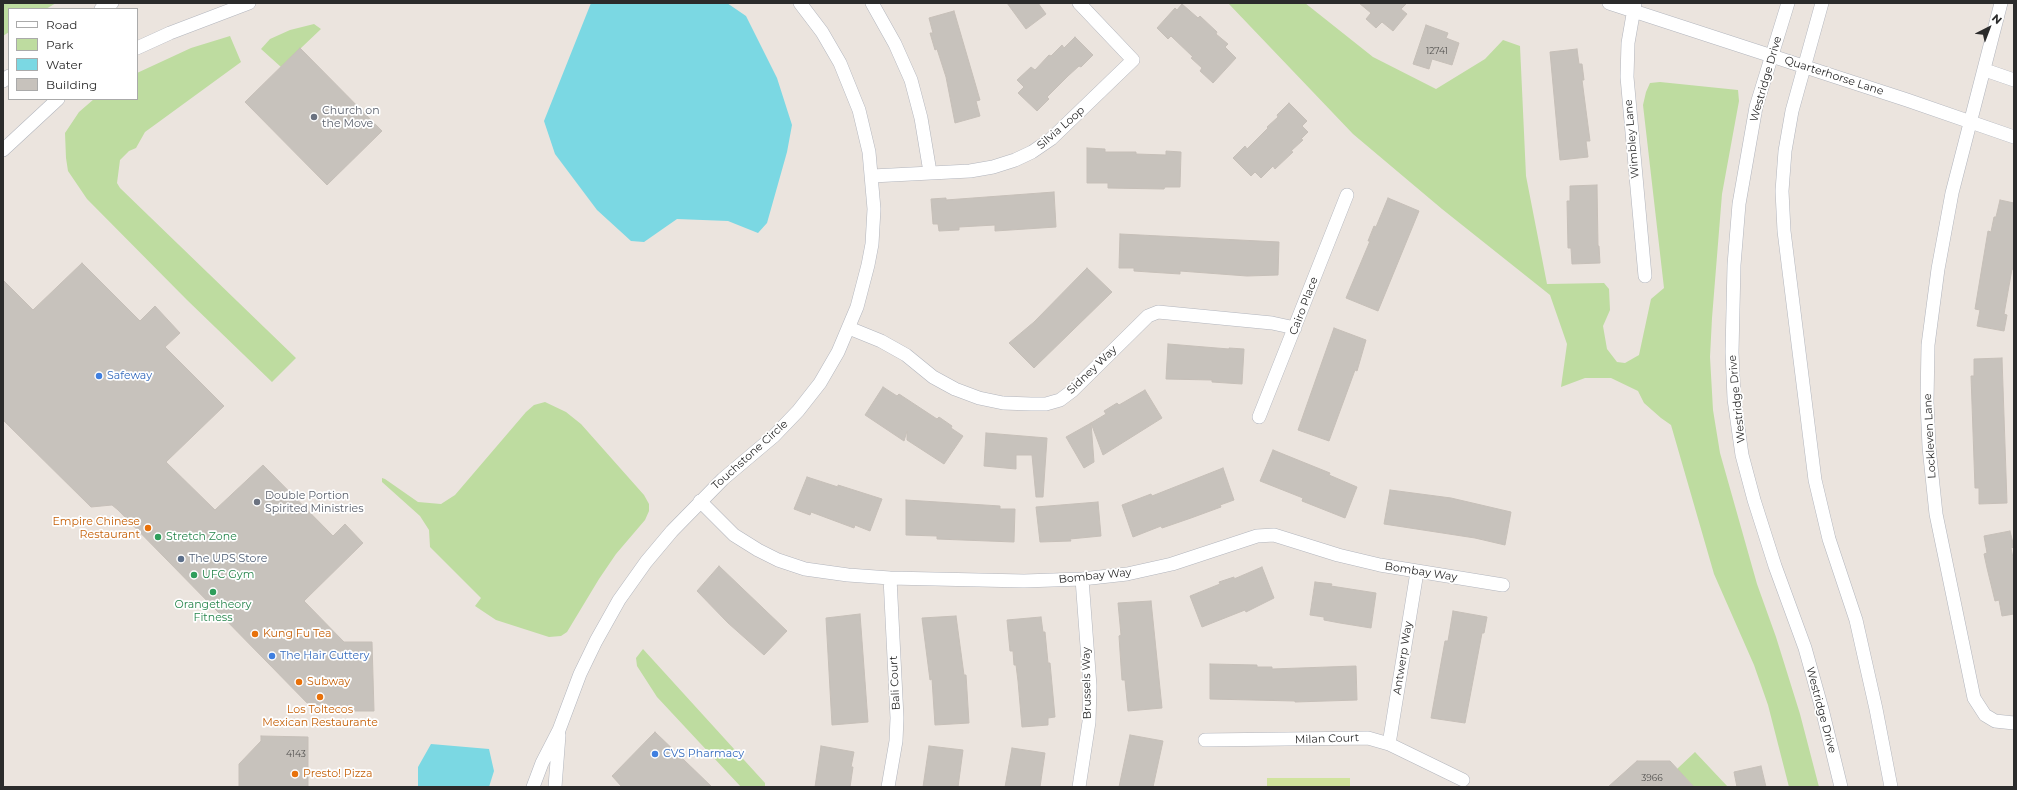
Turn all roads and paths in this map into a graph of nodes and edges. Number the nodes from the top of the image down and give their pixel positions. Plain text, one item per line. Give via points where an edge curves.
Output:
1 (112, 3) edge
2 (249, 3) edge
3 (800, 3) edge
4 (872, 3) edge
5 (1079, 3) edge
6 (1608, 3) edge
7 (1788, 3) edge
8 (1822, 3) edge
9 (2001, 3) edge
10 (1634, 7) edge
11 (103, 8) edge
12 (138, 48) edge
13 (1771, 56) junction
14 (1804, 66) junction
15 (1985, 70) junction
16 (2014, 80) edge
17 (57, 100) edge
18 (1970, 123) junction
19 (2014, 137) edge
20 (3, 150) edge
21 (930, 172) junction
22 (872, 176) junction
23 (1347, 195) dead end
24 (1645, 276) dead end
25 (849, 328) junction
26 (1295, 328) junction
27 (1259, 417) dead end
28 (700, 501) junction
29 (1417, 572) junction
30 (890, 578) junction
31 (1082, 579) junction
32 (1502, 585) dead end
33 (2014, 723) edge
34 (559, 730) junction
35 (1206, 740) dead end
36 (1389, 744) junction
37 (1463, 780) dead end
38 (533, 787) edge
39 (556, 787) edge
40 (888, 787) edge
41 (1079, 787) edge
42 (1841, 787) edge
43 (1891, 787) edge

1 - 11 street
2 - 12 street
3 - 22 street, Touchstone Circle via 825,38 848,83 864,130
4 - 21 street via 895,44 910,80 921,118
5 - 21 street, Silvia Loop via 1133,60 1051,139 1032,152 993,167
6 - 10 street, Quarterhorse Lane
7 - 13 street, Westridge Drive
8 - 14 street
9 - 15 street, Lockleven Lane
10 - 13 street, Quarterhorse Lane
10 - 24 street, Wimbley Lane via 1628,43 1628,90
13 - 14 street, Quarterhorse Lane
13 - 42 street, Westridge Drive via 1756,107 1739,204 1734,265 1734,399 1742,455 1754,500 1805,648
14 - 18 street, Quarterhorse Lane
14 - 43 street via 1785,151 1782,191 1784,231 1815,480 1829,539 1856,620
15 - 16 street
15 - 18 street, Lockleven Lane
17 - 20 street
18 - 19 street, Quarterhorse Lane
18 - 33 street, Lockleven Lane via 1952,193 1930,330 1927,402 1929,447 1936,514 1974,698 1984,715 1995,721
21 - 22 street, Silvia Loop
22 - 25 street, Touchstone Circle via 874,209 871,251 858,307
23 - 26 street, Cairo Place
25 - 26 street, Sidney Way via 906,355 933,377 955,389 1003,403 1031,404 1046,404 1060,400 1143,320 1158,312 1272,323
25 - 28 street, Touchstone Circle via 820,383 798,411 774,436
26 - 27 street, Cairo Place
28 - 30 street, Bombay Way via 734,534 778,560 805,569
28 - 34 street, Touchstone Circle via 646,562 619,600 583,668
29 - 31 street, Bombay Way via 1338,555 1281,537 1257,536 1172,564 1127,574
29 - 32 street, Bombay Way
29 - 36 street, Antwerp Way
30 - 31 street, Bombay Way via 1024,581
30 - 40 street, Bali Court via 897,718
31 - 41 street, Brussels Way via 1090,686 1089,722
34 - 38 street, Touchstone Circle
34 - 39 street, Touchstone Circle
35 - 36 street, Milan Court via 1368,738
36 - 37 street, Milan Court

